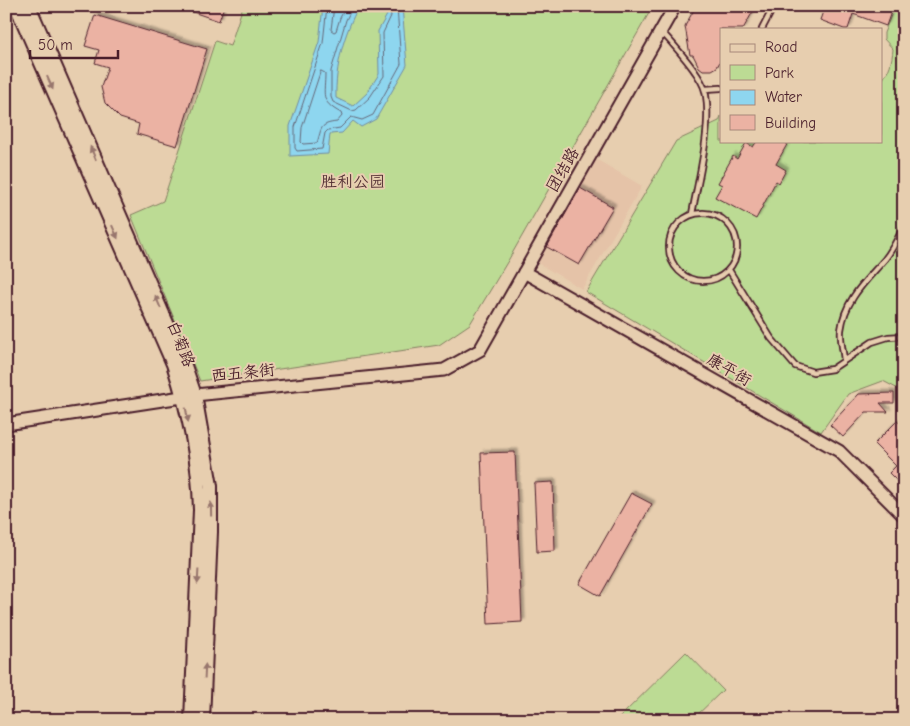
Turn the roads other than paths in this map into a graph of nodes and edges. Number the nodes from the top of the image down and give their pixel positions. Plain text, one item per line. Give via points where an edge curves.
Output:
1 (16, 6) edge
2 (29, 6) edge
3 (675, 6) edge
4 (774, 6) edge
5 (763, 28) edge
6 (661, 31) junction
7 (720, 88) edge
8 (705, 89) junction
9 (692, 214) junction
10 (904, 226) edge
11 (729, 270) junction
12 (524, 272) junction
13 (904, 336) edge
14 (480, 350) joint
15 (844, 360) junction
16 (189, 396) junction
17 (6, 424) edge
18 (904, 516) edge
19 (191, 720) edge
20 (203, 720) edge

1 -> 16 main road, 白菊路
16 -> 2 main road, 白菊路 via 183,360
3 - 6 street, 团结路
4 - 5 lane
6 - 8 lane via 684,56
6 - 12 street, 团结路
7 - 8 lane
8 - 9 lane via 706,135
9 - 11 lane via 716,215 734,232 738,243 737,255
9 - 11 lane via 674,228 670,239 670,255 678,270 693,280 704,282
10 - 15 lane via 896,244 857,290 847,309 841,331
11 - 15 lane via 771,338 796,366 813,372 832,369
12 - 14 street, 团结路
12 - 18 street, 康平街 via 839,452
13 - 15 lane via 872,342
14 - 16 street, 西五条街 via 444,370
16 - 17 street, 西五条街
16 -> 19 main road, 白菊路 via 200,510
20 -> 16 main road, 白菊路 via 212,502 209,472

